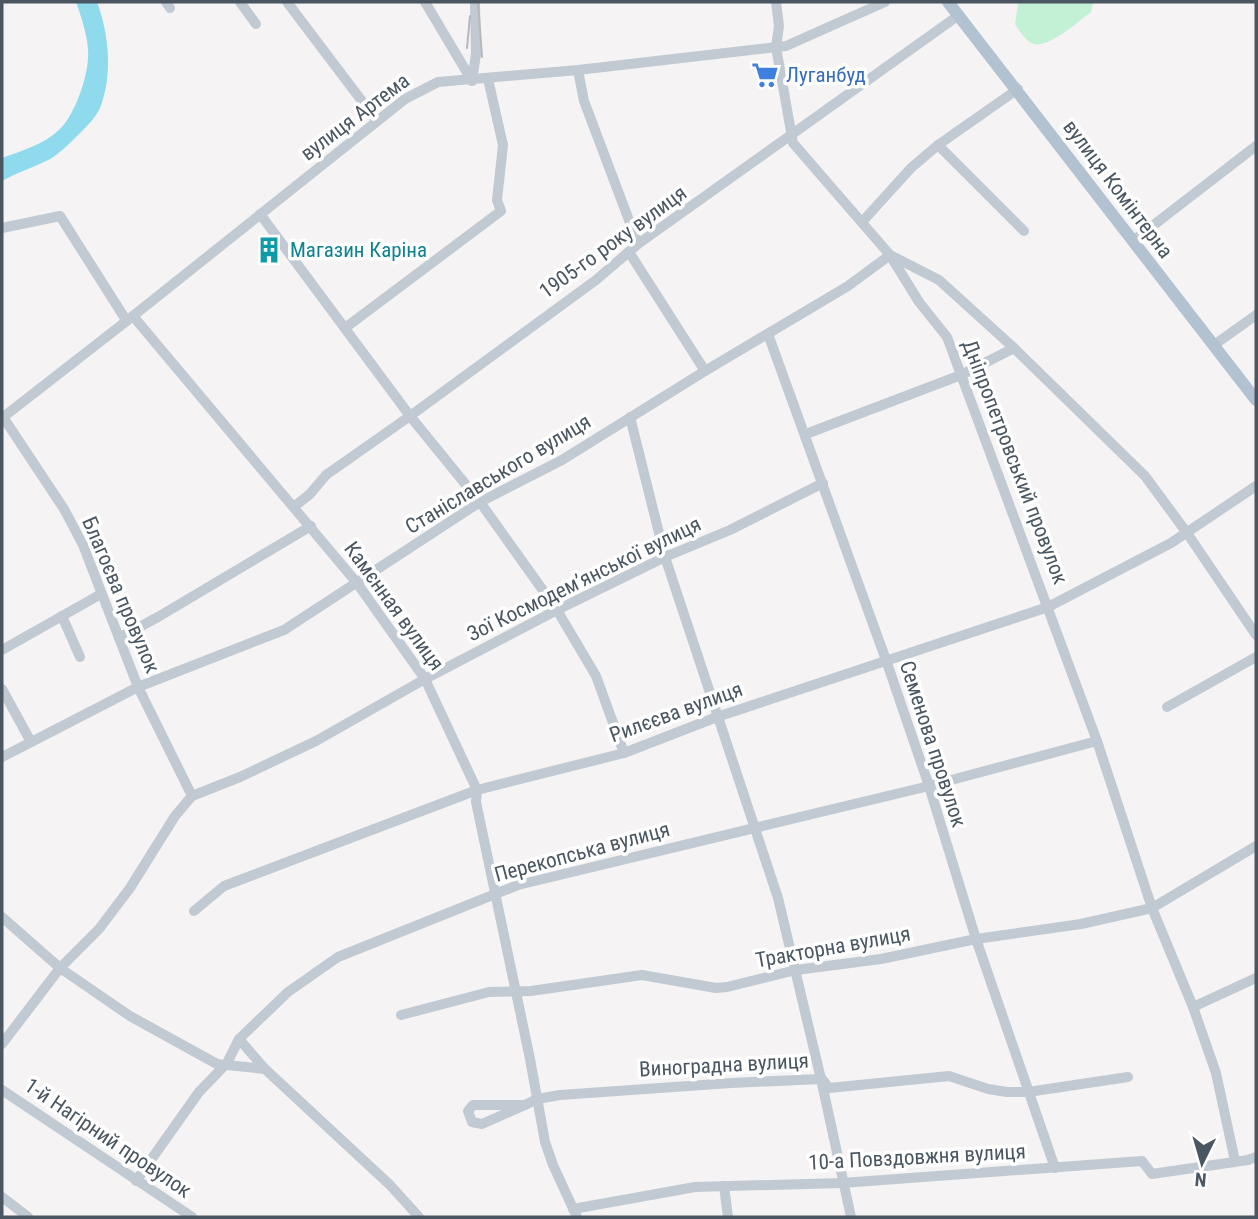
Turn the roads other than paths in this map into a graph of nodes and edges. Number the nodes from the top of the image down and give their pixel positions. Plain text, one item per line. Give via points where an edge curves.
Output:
1 (240, 2) edge
2 (287, 2) edge
3 (425, 2) edge
4 (475, 2) edge
5 (776, 2) edge
6 (885, 2) edge
7 (948, 2) edge
8 (958, 15) junction
9 (256, 24) dead end
10 (776, 47) junction
11 (578, 70) junction
12 (488, 79) junction
13 (472, 80) junction
14 (1018, 89) junction
15 (377, 121) junction
16 (793, 135) junction
17 (938, 145) junction
18 (1256, 146) edge
19 (260, 214) junction
20 (862, 222) junction
21 (2, 229) edge
22 (1024, 230) dead end
23 (1133, 240) junction
24 (639, 244) junction
25 (629, 252) junction
26 (890, 255) junction
27 (1256, 315) edge
28 (128, 317) junction
29 (345, 328) junction
30 (768, 334) junction
31 (1214, 345) junction
32 (1014, 348) junction
33 (705, 371) junction
34 (961, 375) junction
35 (1256, 400) edge
36 (410, 416) junction
37 (2, 417) edge
38 (630, 417) junction
39 (806, 434) junction
40 (823, 483) junction
41 (1256, 486) edge
42 (480, 502) junction
43 (295, 506) junction
44 (311, 526) junction
45 (1187, 533) junction
46 (665, 557) junction
47 (357, 583) junction
48 (101, 594) junction
49 (1048, 607) junction
50 (557, 610) junction
51 (62, 616) junction
52 (1256, 635) edge
53 (118, 638) junction
54 (2, 650) edge
55 (79, 657) dead end
56 (1256, 657) edge
57 (886, 660) junction
58 (425, 679) junction
59 (138, 687) junction
60 (2, 689) edge
61 (1167, 707) dead end
62 (717, 717) junction
63 (1097, 741) junction
64 (31, 742) junction
65 (624, 753) junction
66 (2, 757) edge
67 (929, 786) junction
68 (477, 790) junction
69 (192, 796) junction
70 (755, 827) junction
71 (1256, 846) edge
72 (495, 894) junction
73 (1152, 908) junction
74 (194, 911) dead end
75 (2, 917) edge
76 (976, 939) junction
77 (60, 968) junction
78 (796, 970) junction
79 (1256, 978) edge
80 (515, 992) junction
81 (1193, 1007) junction
82 (401, 1015) dead end
83 (239, 1039) junction
84 (2, 1044) edge
85 (227, 1063) junction
86 (265, 1069) junction
87 (1128, 1077) dead end
88 (821, 1079) junction
89 (2, 1090) edge
90 (1028, 1092) junction
91 (537, 1099) junction
92 (526, 1105) junction
93 (1256, 1157) edge
94 (1235, 1161) junction
95 (1055, 1168) junction
96 (136, 1181) junction
97 (842, 1183) junction
98 (724, 1186) junction
99 (2, 1197) edge
100 (575, 1213) edge
101 (27, 1217) edge
102 (192, 1217) edge
103 (419, 1217) edge
104 (728, 1217) edge
105 (851, 1217) edge

1 - 9 street
2 - 15 street
3 - 13 street
4 - 13 street
5 - 10 street
6 - 10 street, вулиця Артема
7 - 8 main road, вулиця Комінтерна
8 - 14 main road, вулиця Комінтерна
8 - 16 street, 1905-го року вулиця
10 - 11 street, вулиця Артема
10 - 16 street
11 - 12 street, вулиця Артема
11 - 24 street via 584,101
12 - 13 street, вулиця Артема
12 - 29 street via 503,145 497,200 501,211
13 - 15 street, вулиця Артема via 438,82
14 - 17 street
14 - 23 main road, вулиця Комінтерна
15 - 19 street, вулиця Артема
16 - 20 street via 793,143
16 - 24 street, 1905-го року вулиця
17 - 20 street via 911,167
17 - 22 street
18 - 23 street
19 - 28 street, вулиця Артема
19 - 29 street
20 - 26 street
21 - 28 street, Камєнная вулиця via 60,216
23 - 31 main road, вулиця Комінтерна
24 - 25 street, 1905-го року вулиця
25 - 33 street
25 - 36 street, 1905-го року вулиця
26 - 30 street, Станіславського вулиця
26 - 32 street, Дніпропетровський провулок via 939,280
26 - 34 street, Дніпропетровський провулок via 947,337
27 - 31 street
28 - 37 street, вулиця Артема
28 - 43 street, Камєнная вулиця
29 - 36 street
30 - 33 street, Станіславського вулиця
30 - 39 street, Семенова провулок
31 - 35 main road, вулиця Комінтерна
32 - 34 street
32 - 45 street, Дніпропетровський провулок via 1144,476
33 - 38 street, Станіславського вулиця
34 - 39 street
34 - 49 street, Дніпропетровський провулок
36 - 42 street
36 - 43 street, 1905-го року вулиця via 326,475
37 - 48 street, Благоєва провулок via 64,509
38 - 42 street, Станіславського вулиця via 562,460
38 - 46 street
39 - 40 street, Семенова провулок
40 - 46 street, Зої Космодем’янської вулиця
40 - 57 street, Семенова провулок
41 - 45 street, Рилєєва вулиця
42 - 47 street, Станіславського вулиця
42 - 50 street
43 - 44 street, Камєнная вулиця
44 - 47 street, Камєнная вулиця
44 - 53 street
45 - 49 street, Рилєєва вулиця
45 - 52 street, Дніпропетровський провулок
46 - 50 street, Зої Космодем’янської вулиця
46 - 62 street
47 - 58 street, Камєнная вулиця
47 - 59 street, Станіславського вулиця via 284,630
48 - 51 street
48 - 53 street, Благоєва провулок
49 - 57 street, Рилєєва вулиця
49 - 63 street, Дніпропетровський провулок
50 - 58 street, Зої Космодем’янської вулиця
50 - 65 street via 596,676
51 - 54 street
51 - 55 street
53 - 59 street, Благоєва провулок
56 - 61 street
57 - 62 street, Рилєєва вулиця
57 - 67 street, Семенова провулок
58 - 68 street, Камєнная вулиця
58 - 69 street, Зої Космодем’янської вулиця via 316,741
59 - 64 street, Станіславського вулиця
59 - 69 street, Благоєва провулок
60 - 64 street
62 - 65 street, Рилєєва вулиця
62 - 70 street
63 - 67 street, Перекопська вулиця
63 - 73 street, Дніпропетровський провулок
64 - 66 street, Станіславського вулиця
65 - 68 street, Рилєєва вулиця
67 - 70 street, Перекопська вулиця
67 - 76 street, Семенова провулок
68 - 72 street, Камєнная вулиця via 475,802
68 - 74 street, Рилєєва вулиця via 224,887
69 - 77 street via 99,929
70 - 72 street, Перекопська вулиця
70 - 78 street
71 - 73 street, Тракторна вулиця
72 - 80 street, Камєнная вулиця
72 - 83 street, Перекопська вулиця via 338,957 288,992
73 - 76 street, Тракторна вулиця
73 - 81 street, Дніпропетровський провулок
75 - 77 street
76 - 78 street, Тракторна вулиця
76 - 90 street, Семенова провулок
77 - 84 street
77 - 85 street via 130,1016 217,1064
78 - 80 street, Тракторна вулиця via 716,988 642,975
78 - 88 street
79 - 81 street
80 - 82 street, Тракторна вулиця via 489,992
80 - 91 street, Камєнная вулиця
81 - 94 street, Дніпропетровський провулок via 1216,1073
83 - 85 street, Перекопська вулиця
83 - 86 street
85 - 86 street
85 - 96 street, Перекопська вулиця via 199,1092
86 - 103 street
87 - 90 street, Виноградна вулиця
88 - 90 street, Виноградна вулиця via 829,1088 949,1076 988,1089
88 - 91 street, Виноградна вулиця
88 - 97 street
89 - 96 street, 1-й Нагірний провулок
90 - 95 street, Семенова провулок
91 - 92 street, Виноградна вулиця
91 - 100 street, Камєнная вулиця via 545,1142
92 - 92 street, Виноградна вулиця via 491,1103 473,1105 468,1111 471,1122 482,1124
93 - 94 street, 10-а Повздовжня вулиця
94 - 95 street, 10-а Повздовжня вулиця via 1153,1174 1142,1161
95 - 97 street, 10-а Повздовжня вулиця
96 - 102 street, 1-й Нагірний провулок
97 - 98 street, 10-а Повздовжня вулиця
97 - 105 street
98 - 100 street, 10-а Повздовжня вулиця via 695,1187
98 - 104 street
99 - 101 street

